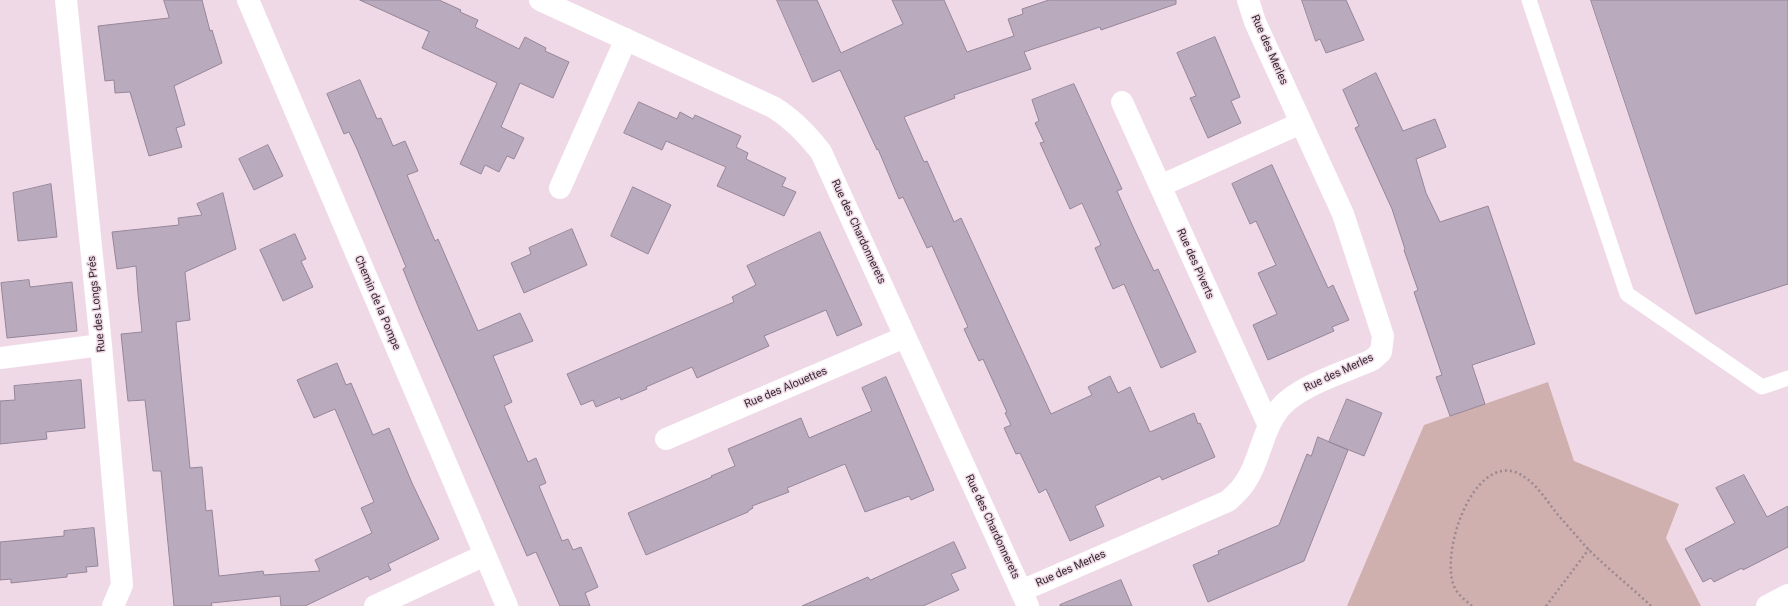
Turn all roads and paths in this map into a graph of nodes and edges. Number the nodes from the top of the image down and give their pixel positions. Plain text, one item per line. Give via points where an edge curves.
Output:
1 (66, 0) edge
2 (248, 0) edge
3 (1248, 0) edge
4 (1529, 0) edge
5 (554, 2) edge
6 (626, 39) junction
7 (1122, 102) dead end
8 (1301, 123) junction
9 (1160, 186) junction
10 (560, 188) dead end
11 (905, 337) junction
12 (101, 345) junction
13 (0, 358) edge
14 (1788, 378) edge
15 (1269, 426) junction
16 (666, 439) dead end
17 (1589, 550) junction
18 (485, 555) junction
19 (1788, 595) edge
20 (1026, 602) edge
21 (113, 606) edge
22 (376, 606) edge
23 (507, 606) edge
24 (1472, 606) edge
25 (1546, 606) edge
26 (1652, 606) edge
27 (1767, 606) edge

1 - 12 street, Rue des Longs Prés
2 - 18 street, Chemin de la Pompe
3 - 8 street, Rue des Merles via 1255,22
4 - 14 lane via 1627,294 1762,387
5 - 6 street, Rue des Chardonnerets
6 - 10 street
6 - 11 street, Rue des Chardonnerets via 773,107 809,136 821,152
7 - 9 street, Rue des Piverts
8 - 9 street
8 - 15 street, Rue des Merles via 1343,214 1383,336 1381,352 1372,360 1299,392 1280,408
9 - 15 street, Rue des Piverts
11 - 16 street, Rue des Alouettes
11 - 20 street, Rue des Chardonnerets
12 - 13 street
12 - 21 street, Rue des Longs Prés via 122,585
15 - 20 street, Rue des Merles via 1250,474 1228,501
17 - 24 path via 1527,477 1506,470 1496,472 1478,487 1465,508 1455,532 1450,557 1454,586
17 - 25 path
17 - 26 path
18 - 22 street
18 - 23 street, Chemin de la Pompe
19 - 27 street

